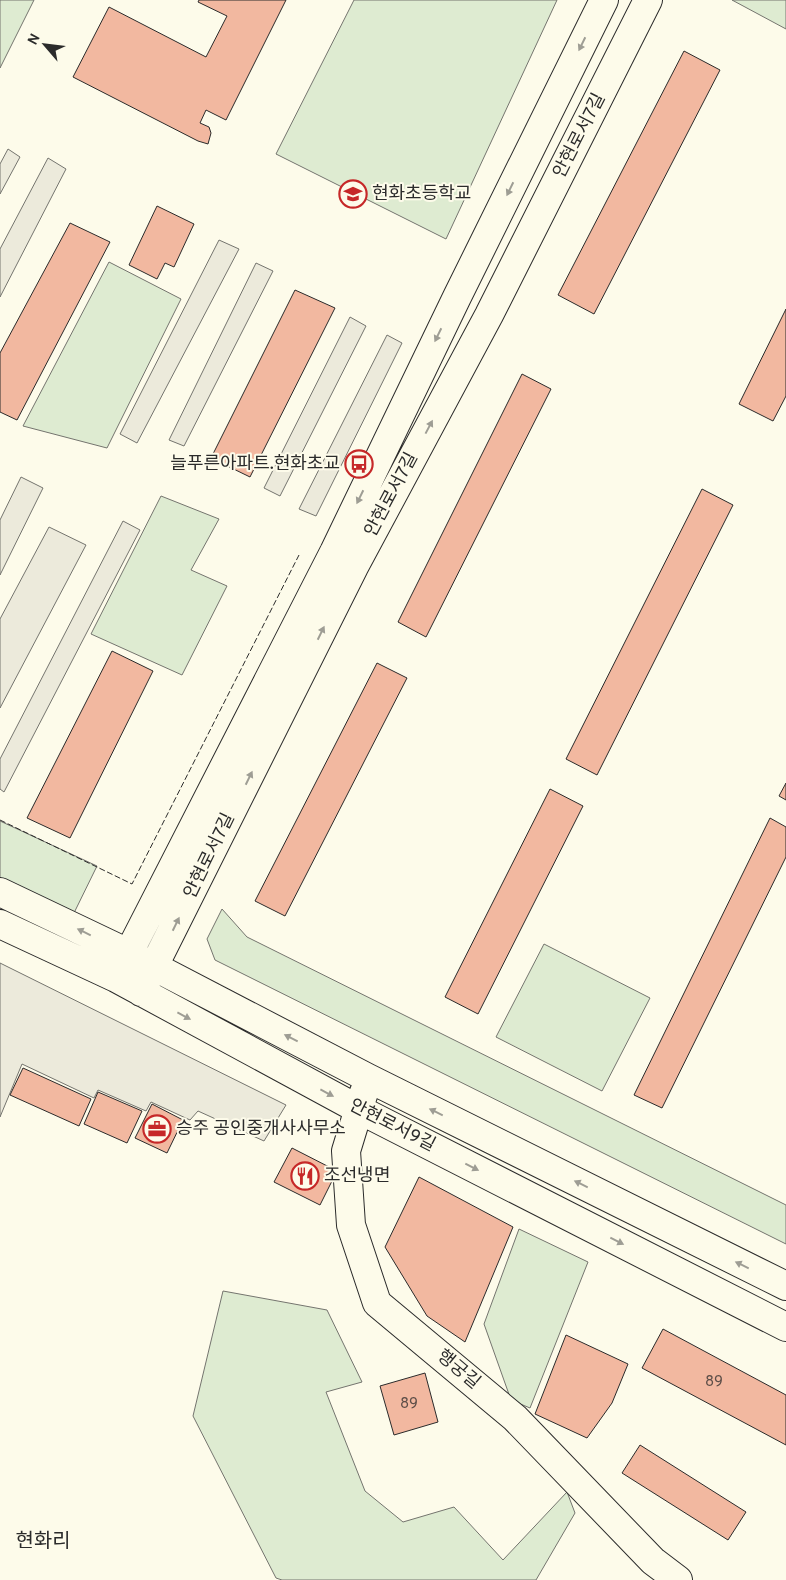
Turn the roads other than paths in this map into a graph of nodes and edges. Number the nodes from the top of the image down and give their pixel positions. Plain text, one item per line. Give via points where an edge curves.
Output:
1 (604, 0) edge
2 (648, 0) edge
3 (344, 559) junction
4 (0, 892) edge
5 (0, 924) edge
6 (128, 953) junction
7 (155, 967) junction
8 (116, 978) junction
9 (141, 992) junction
10 (368, 1078) junction
11 (358, 1109) junction
12 (786, 1286) edge
13 (786, 1327) edge
14 (678, 1580) edge

1 -> 3 street, 안현로서7길 via 461,288
3 -> 2 street, 안현로서7길 via 489,315
3 - 6 street, 안현로서7길
7 -> 3 street, 안현로서7길
6 -> 4 street
5 - 8 street, 안현로서9길
6 - 7 street
6 - 8 street, 안현로서7길
7 - 9 street, 안현로서7길
10 -> 7 street
8 - 9 street, 안현로서9길
9 -> 11 street, 안현로서9길
10 - 11 street, 행궁길
12 -> 10 street
11 -> 13 street, 안현로서9길
11 - 14 street, 행궁길 via 346,1150 351,1225 376,1302 515,1418 653,1561

